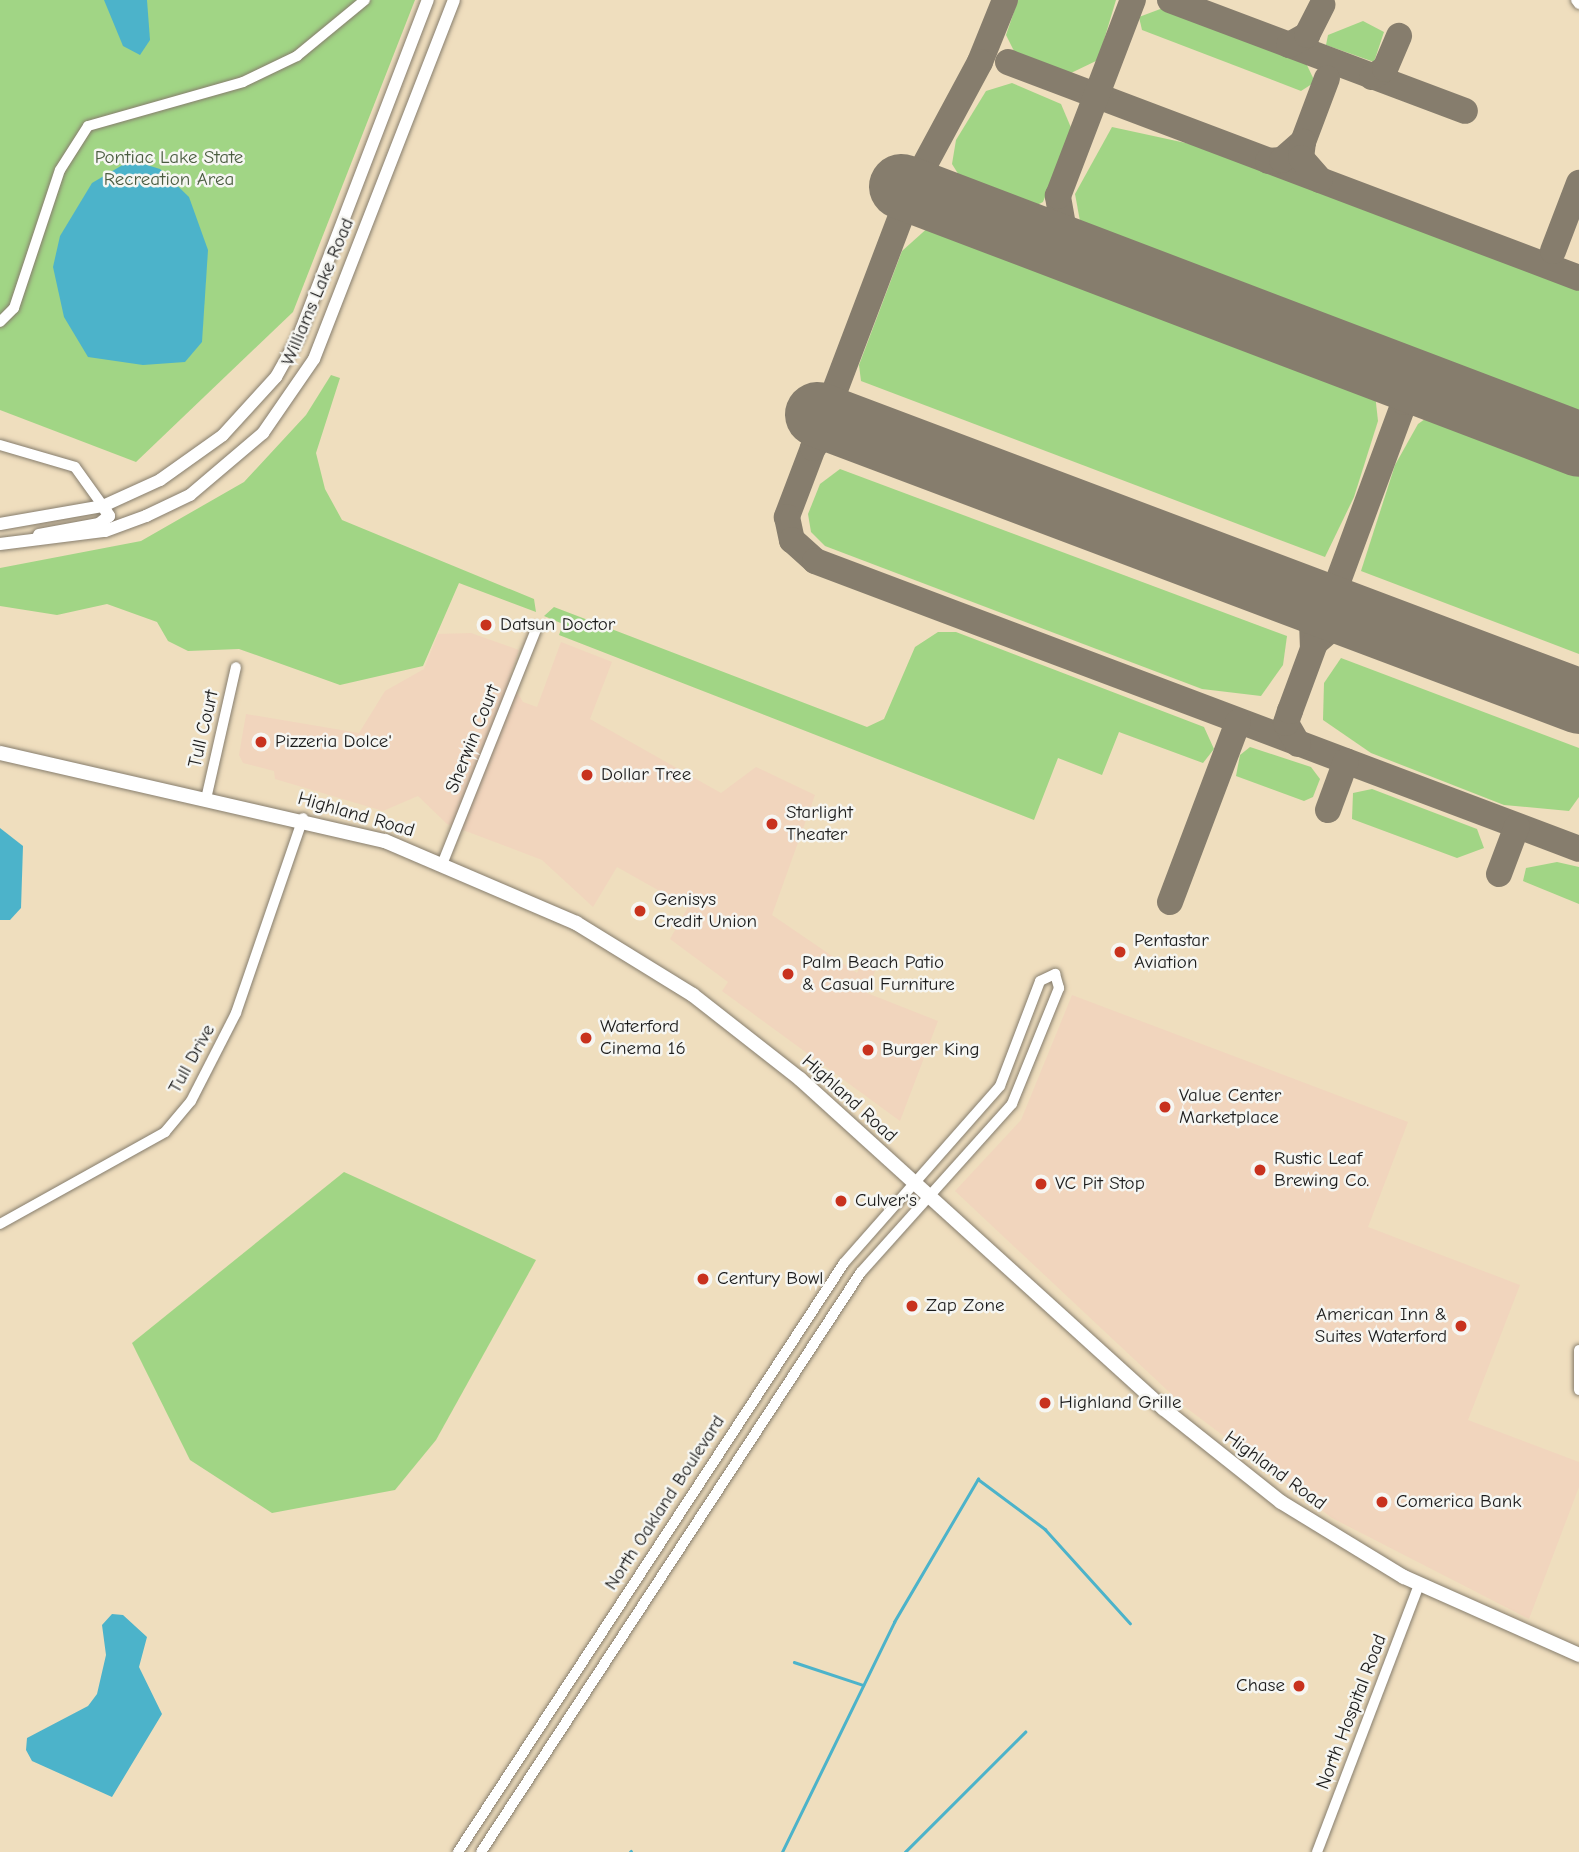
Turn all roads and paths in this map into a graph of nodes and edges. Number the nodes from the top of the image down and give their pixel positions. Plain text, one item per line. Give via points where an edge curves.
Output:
1 (365, 0) edge
2 (428, 0) edge
3 (454, 0) edge
4 (1576, 0) edge
5 (1579, 4) edge
6 (0, 322) edge
7 (0, 445) edge
8 (103, 506) junction
9 (53, 516) junction
10 (0, 524) edge
11 (0, 532) edge
12 (22, 541) junction
13 (0, 544) edge
14 (536, 629) dead end
15 (236, 667) dead end
16 (0, 753) edge
17 (206, 799) junction
18 (303, 818) junction
19 (443, 862) junction
20 (913, 1182) junction
21 (930, 1196) junction
22 (0, 1224) edge
23 (1579, 1350) edge
24 (1579, 1390) edge
25 (1419, 1585) junction
26 (1579, 1655) edge
27 (458, 1852) edge
28 (481, 1852) edge
29 (1317, 1852) edge

1 - 6 street via 296,55 243,82 88,126 60,170 15,308
2 - 8 main road, Williams Lake Road via 298,338 276,377 192,461
3 - 12 main road, Williams Lake Road via 332,319 292,398 232,464 190,495 105,531
4 - 5 street
7 - 8 street via 75,467
8 - 9 main road, Williams Lake Road
8 - 12 main road via 109,516 99,524
9 - 10 main road, Williams Lake Road
9 - 11 main road
12 - 13 main road, Williams Lake Road
14 - 19 street, Sherwin Court
15 - 17 street, Tull Court
16 - 17 highway, Highland Road
17 - 18 highway, Highland Road
18 - 19 highway, Highland Road
18 - 22 street, Tull Drive via 236,1013 191,1101 165,1132
19 - 20 highway, Highland Road via 576,923 693,995 800,1079
20 - 21 highway, Highland Road
20 - 21 street, North Oakland Boulevard via 1000,1086 1040,981 1055,974 1059,988 1019,1093
20 - 27 street, North Oakland Boulevard via 838,1272
21 - 25 highway, Highland Road via 1222,1457 1320,1528
21 - 28 street, North Oakland Boulevard via 861,1272
23 - 24 street
25 - 26 highway, Highland Road
25 - 29 street, North Hospital Road

